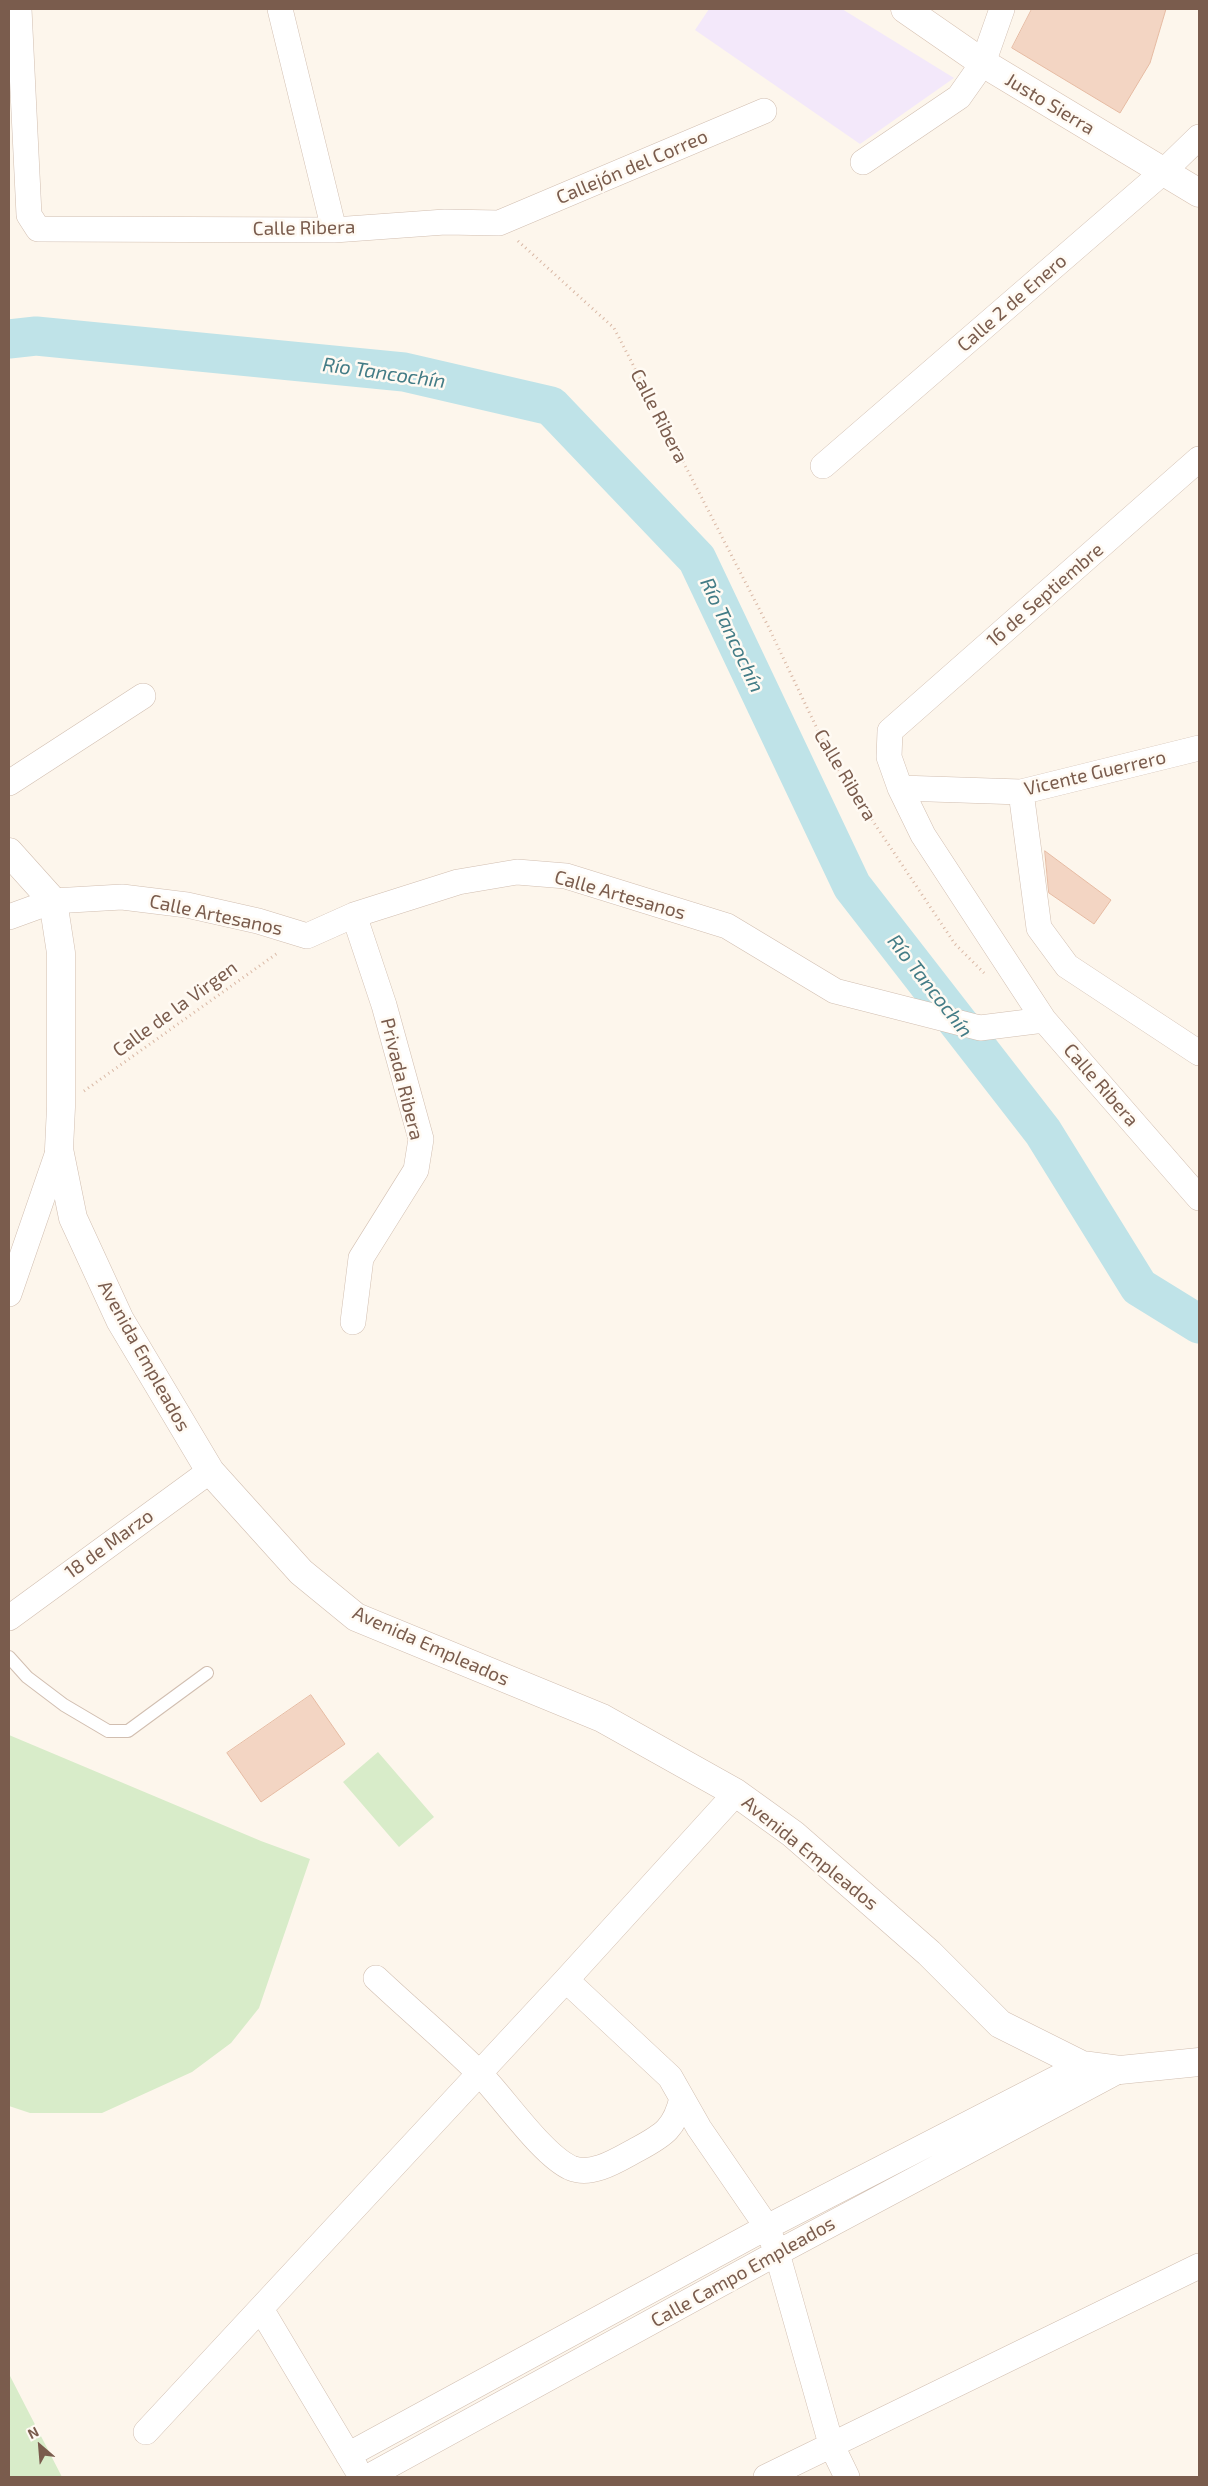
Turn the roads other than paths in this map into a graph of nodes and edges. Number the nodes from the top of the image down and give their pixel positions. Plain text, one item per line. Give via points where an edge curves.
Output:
1 (19, 9) edge
2 (280, 9) edge
3 (905, 9) edge
4 (1002, 9) edge
5 (983, 63) junction
6 (764, 111) dead end
7 (1199, 137) edge
8 (863, 162) dead end
9 (1163, 172) junction
10 (1199, 194) edge
11 (499, 223) joint
12 (334, 230) junction
13 (1199, 459) edge
14 (823, 466) dead end
15 (143, 696) dead end
16 (890, 732) joint
17 (1199, 748) edge
18 (9, 783) edge
19 (900, 788) junction
20 (1021, 792) junction
21 (9, 852) edge
22 (53, 901) junction
23 (354, 916) junction
24 (9, 917) edge
25 (1044, 1020) junction
26 (1199, 1052) edge
27 (59, 1149) junction
28 (1199, 1198) edge
29 (9, 1294) edge
30 (353, 1322) dead end
31 (210, 1471) junction
32 (9, 1618) edge
33 (9, 1657) edge
34 (207, 1673) dead end
35 (736, 1793) junction
36 (376, 1978) dead end
37 (566, 1980) junction
38 (1199, 2062) edge
39 (1082, 2066) junction
40 (1120, 2070) junction
41 (479, 2074) junction
42 (682, 2098) junction
43 (766, 2227) junction
44 (777, 2253) junction
45 (1199, 2266) edge
46 (261, 2309) junction
47 (146, 2432) dead end
48 (830, 2444) junction
49 (348, 2455) junction
50 (362, 2477) edge
51 (368, 2477) edge
52 (766, 2477) edge
53 (848, 2477) edge

1 - 12 street, Calle Ribera via 29,215 38,229
2 - 12 street
3 - 5 street, Justo Sierra
4 - 5 street
5 - 8 street via 959,97
5 - 9 street, Justo Sierra
6 - 11 street, Callejón del Correo
7 - 9 street, Calle 2 de Enero
9 - 10 street, Justo Sierra
9 - 14 street, Calle 2 de Enero
11 - 12 street, Calle Ribera via 444,222
13 - 16 street, 16 de Septiembre
15 - 18 street
16 - 19 street, Calle Ribera via 889,756
17 - 20 street, Vicente Guerrero
19 - 20 street, Vicente Guerrero
19 - 25 street, Calle Ribera via 924,835
20 - 26 street via 1039,928 1067,966
21 - 22 street
22 - 23 street, Calle Artesanos via 122,897 177,904 258,921 307,936
22 - 24 street, Calle Artesanos
22 - 27 street, Avenida Empleados via 61,953
23 - 25 street, Calle Artesanos via 458,882 517,872 566,876 726,926 834,991 980,1028
23 - 30 street, Privada Ribera via 384,1005 421,1139 416,1170 361,1258
25 - 28 street, Calle Ribera
27 - 29 street
27 - 31 street, Avenida Empleados via 73,1218 120,1320
31 - 32 street, 18 de Marzo
31 - 35 street, Avenida Empleados via 301,1572 356,1617 602,1718
33 - 34 lane via 64,1705 108,1731 128,1731
35 - 37 street
35 - 39 street, Avenida Empleados via 793,1834 929,1953 1000,2024
36 - 41 street
37 - 41 street
37 - 42 street via 670,2077
38 - 40 street, Avenida Empleados
39 - 40 street, Avenida Empleados
39 - 43 street, Calle Campo Empleados
40 - 44 street, Calle Campo Empleados
41 - 42 street via 550,2153 571,2168 585,2171 605,2166 658,2138 677,2118
41 - 46 street
42 - 43 street
43 - 44 street
43 - 49 street, Calle Campo Empleados
44 - 48 street
44 - 51 street, Calle Campo Empleados
45 - 48 street
46 - 47 street
46 - 49 street
48 - 52 street
48 - 53 street
49 - 50 street

